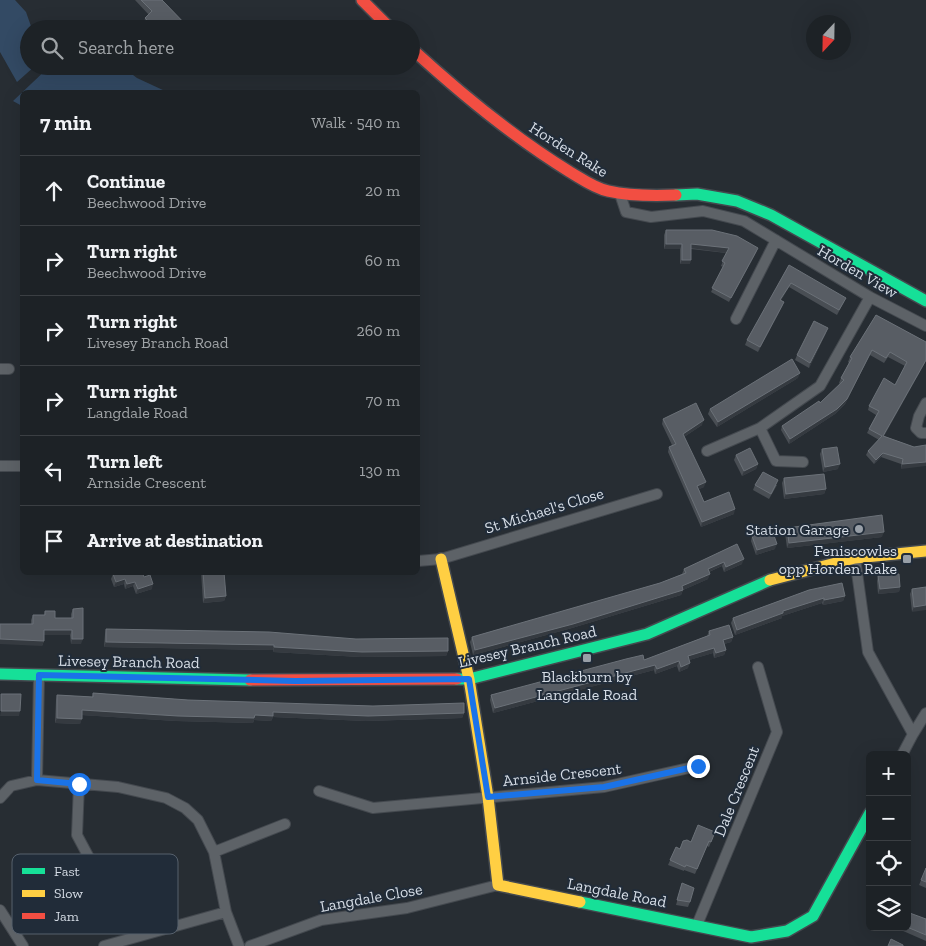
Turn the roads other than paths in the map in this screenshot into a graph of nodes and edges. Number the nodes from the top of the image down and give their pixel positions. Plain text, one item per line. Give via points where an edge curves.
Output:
1 (362, 0) edge
2 (382, 20) edge
3 (420, 56) edge
4 (620, 194) junction
5 (776, 240) junction
6 (870, 297) junction
7 (926, 301) edge
8 (736, 319) dead end
9 (926, 326) edge
10 (926, 403) edge
11 (760, 428) junction
12 (926, 434) edge
13 (707, 451) dead end
14 (804, 462) dead end
15 (0, 466) edge
16 (20, 466) edge
17 (657, 494) dead end
18 (926, 551) edge
19 (855, 558) junction
20 (441, 559) junction
21 (420, 561) edge
22 (758, 667) dead end
23 (0, 674) edge
24 (39, 675) junction
25 (469, 679) junction
26 (926, 713) edge
27 (913, 734) junction
28 (904, 751) edge
29 (698, 766) dead end
30 (37, 780) junction
31 (79, 784) junction
32 (319, 792) dead end
33 (488, 797) junction
34 (0, 798) edge
35 (866, 820) edge
36 (286, 824) dead end
37 (214, 852) junction
38 (87, 854) edge
39 (498, 885) junction
40 (0, 910) edge
41 (226, 912) junction
42 (178, 925) edge
43 (697, 925) junction
44 (12, 929) edge
45 (15, 934) edge
46 (147, 934) edge
47 (23, 946) edge
48 (104, 946) edge
49 (239, 946) edge
50 (250, 946) edge

1 - 2 street
3 - 4 street, Horden Rake via 539,154 592,185
4 - 5 street, Horden View via 626,212 652,217 703,211 744,221
4 - 7 street, Horden Rake via 697,194 737,201 771,215
5 - 6 street, Horden View
5 - 8 street
6 - 9 street, Horden View
6 - 11 street via 820,386
10 - 12 street via 916,428
11 - 13 street
11 - 14 street via 776,461
15 - 16 street
17 - 20 street, St Michael's Close
18 - 19 street, Livesey Branch Road
19 - 25 street, Livesey Branch Road via 768,580 647,634
19 - 27 street via 868,652
20 - 21 street, St Michael's Close
20 - 25 street
22 - 43 street, Dale Crescent via 777,732
23 - 24 street, Livesey Branch Road
24 - 25 street, Livesey Branch Road via 295,681
24 - 30 street
25 - 33 street
26 - 27 street
27 - 28 street
29 - 33 street, Arnside Crescent via 604,787
30 - 31 street
30 - 34 street via 10,786
31 - 37 street via 118,787 166,798 185,808 198,820
31 - 38 street via 77,835
32 - 33 street, Arnside Crescent via 374,808
33 - 39 street
35 - 43 street, Langdale Road via 813,916 787,931 751,937
36 - 37 street
37 - 41 street
39 - 43 street, Langdale Road
39 - 50 street, Langdale Close via 407,908 321,920
40 - 44 street
41 - 42 street
41 - 49 street
45 - 47 street
46 - 48 street

